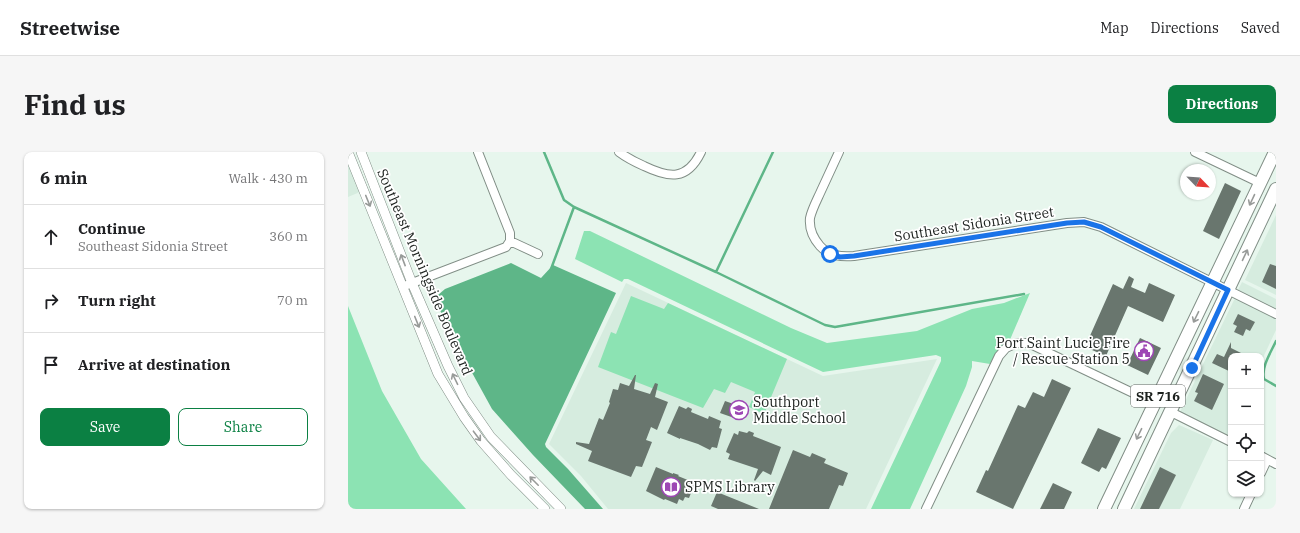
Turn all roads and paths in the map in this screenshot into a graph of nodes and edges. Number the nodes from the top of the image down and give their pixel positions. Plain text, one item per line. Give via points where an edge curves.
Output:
1 (348, 152) edge
2 (361, 152) edge
3 (478, 152) edge
4 (619, 152) edge
5 (701, 152) edge
6 (839, 152) edge
7 (1195, 152) edge
8 (1275, 152) edge
9 (372, 182) junction
10 (1260, 183) junction
11 (362, 186) junction
12 (1276, 189) edge
13 (510, 241) junction
14 (538, 254) dead end
15 (1213, 282) junction
16 (412, 283) junction
17 (402, 286) junction
18 (1228, 290) junction
19 (1276, 314) edge
20 (1154, 403) junction
21 (473, 412) junction
22 (1171, 412) junction
23 (464, 418) junction
24 (1228, 440) edge
25 (1264, 458) edge
26 (1276, 464) edge
27 (1250, 497) edge
28 (558, 508) edge
29 (545, 509) edge
30 (926, 509) edge
31 (1104, 509) edge
32 (1124, 509) edge
33 (1244, 509) edge

1 - 11 street, Southeast Morningside Boulevard
2 - 9 street, Southeast Morningside Boulevard
3 - 13 street via 510,233
4 - 5 street via 652,170 665,175 678,175 689,170
6 - 15 street, Southeast Sidonia Street via 810,218 815,241 830,254 840,257 861,255 1084,222 1101,227
7 - 10 street
8 - 10 main road, SR 716
9 - 11 street
16 -> 9 street, Southeast Morningside Boulevard
10 -> 15 main road, SR 716
11 -> 17 street, Southeast Morningside Boulevard
18 -> 12 main road, SR 716
13 - 14 street
13 - 16 street via 506,247
15 - 18 street, Southeast Sidonia Street
15 -> 20 main road, SR 716
16 - 17 street
21 -> 16 street, Southeast Morningside Boulevard via 448,366
17 -> 23 street, Southeast Morningside Boulevard via 438,374
18 - 19 street, Southeast Sidonia Street
18 - 22 main road, SR 716
20 - 30 street via 1028,343 1017,343 1006,348 999,356
20 -> 31 main road, SR 716
21 - 23 street
28 -> 21 street, Southeast Morningside Boulevard via 496,442
22 - 24 street
22 - 32 main road, SR 716
23 -> 29 street, Southeast Morningside Boulevard via 511,475
25 - 26 street
27 - 33 street

